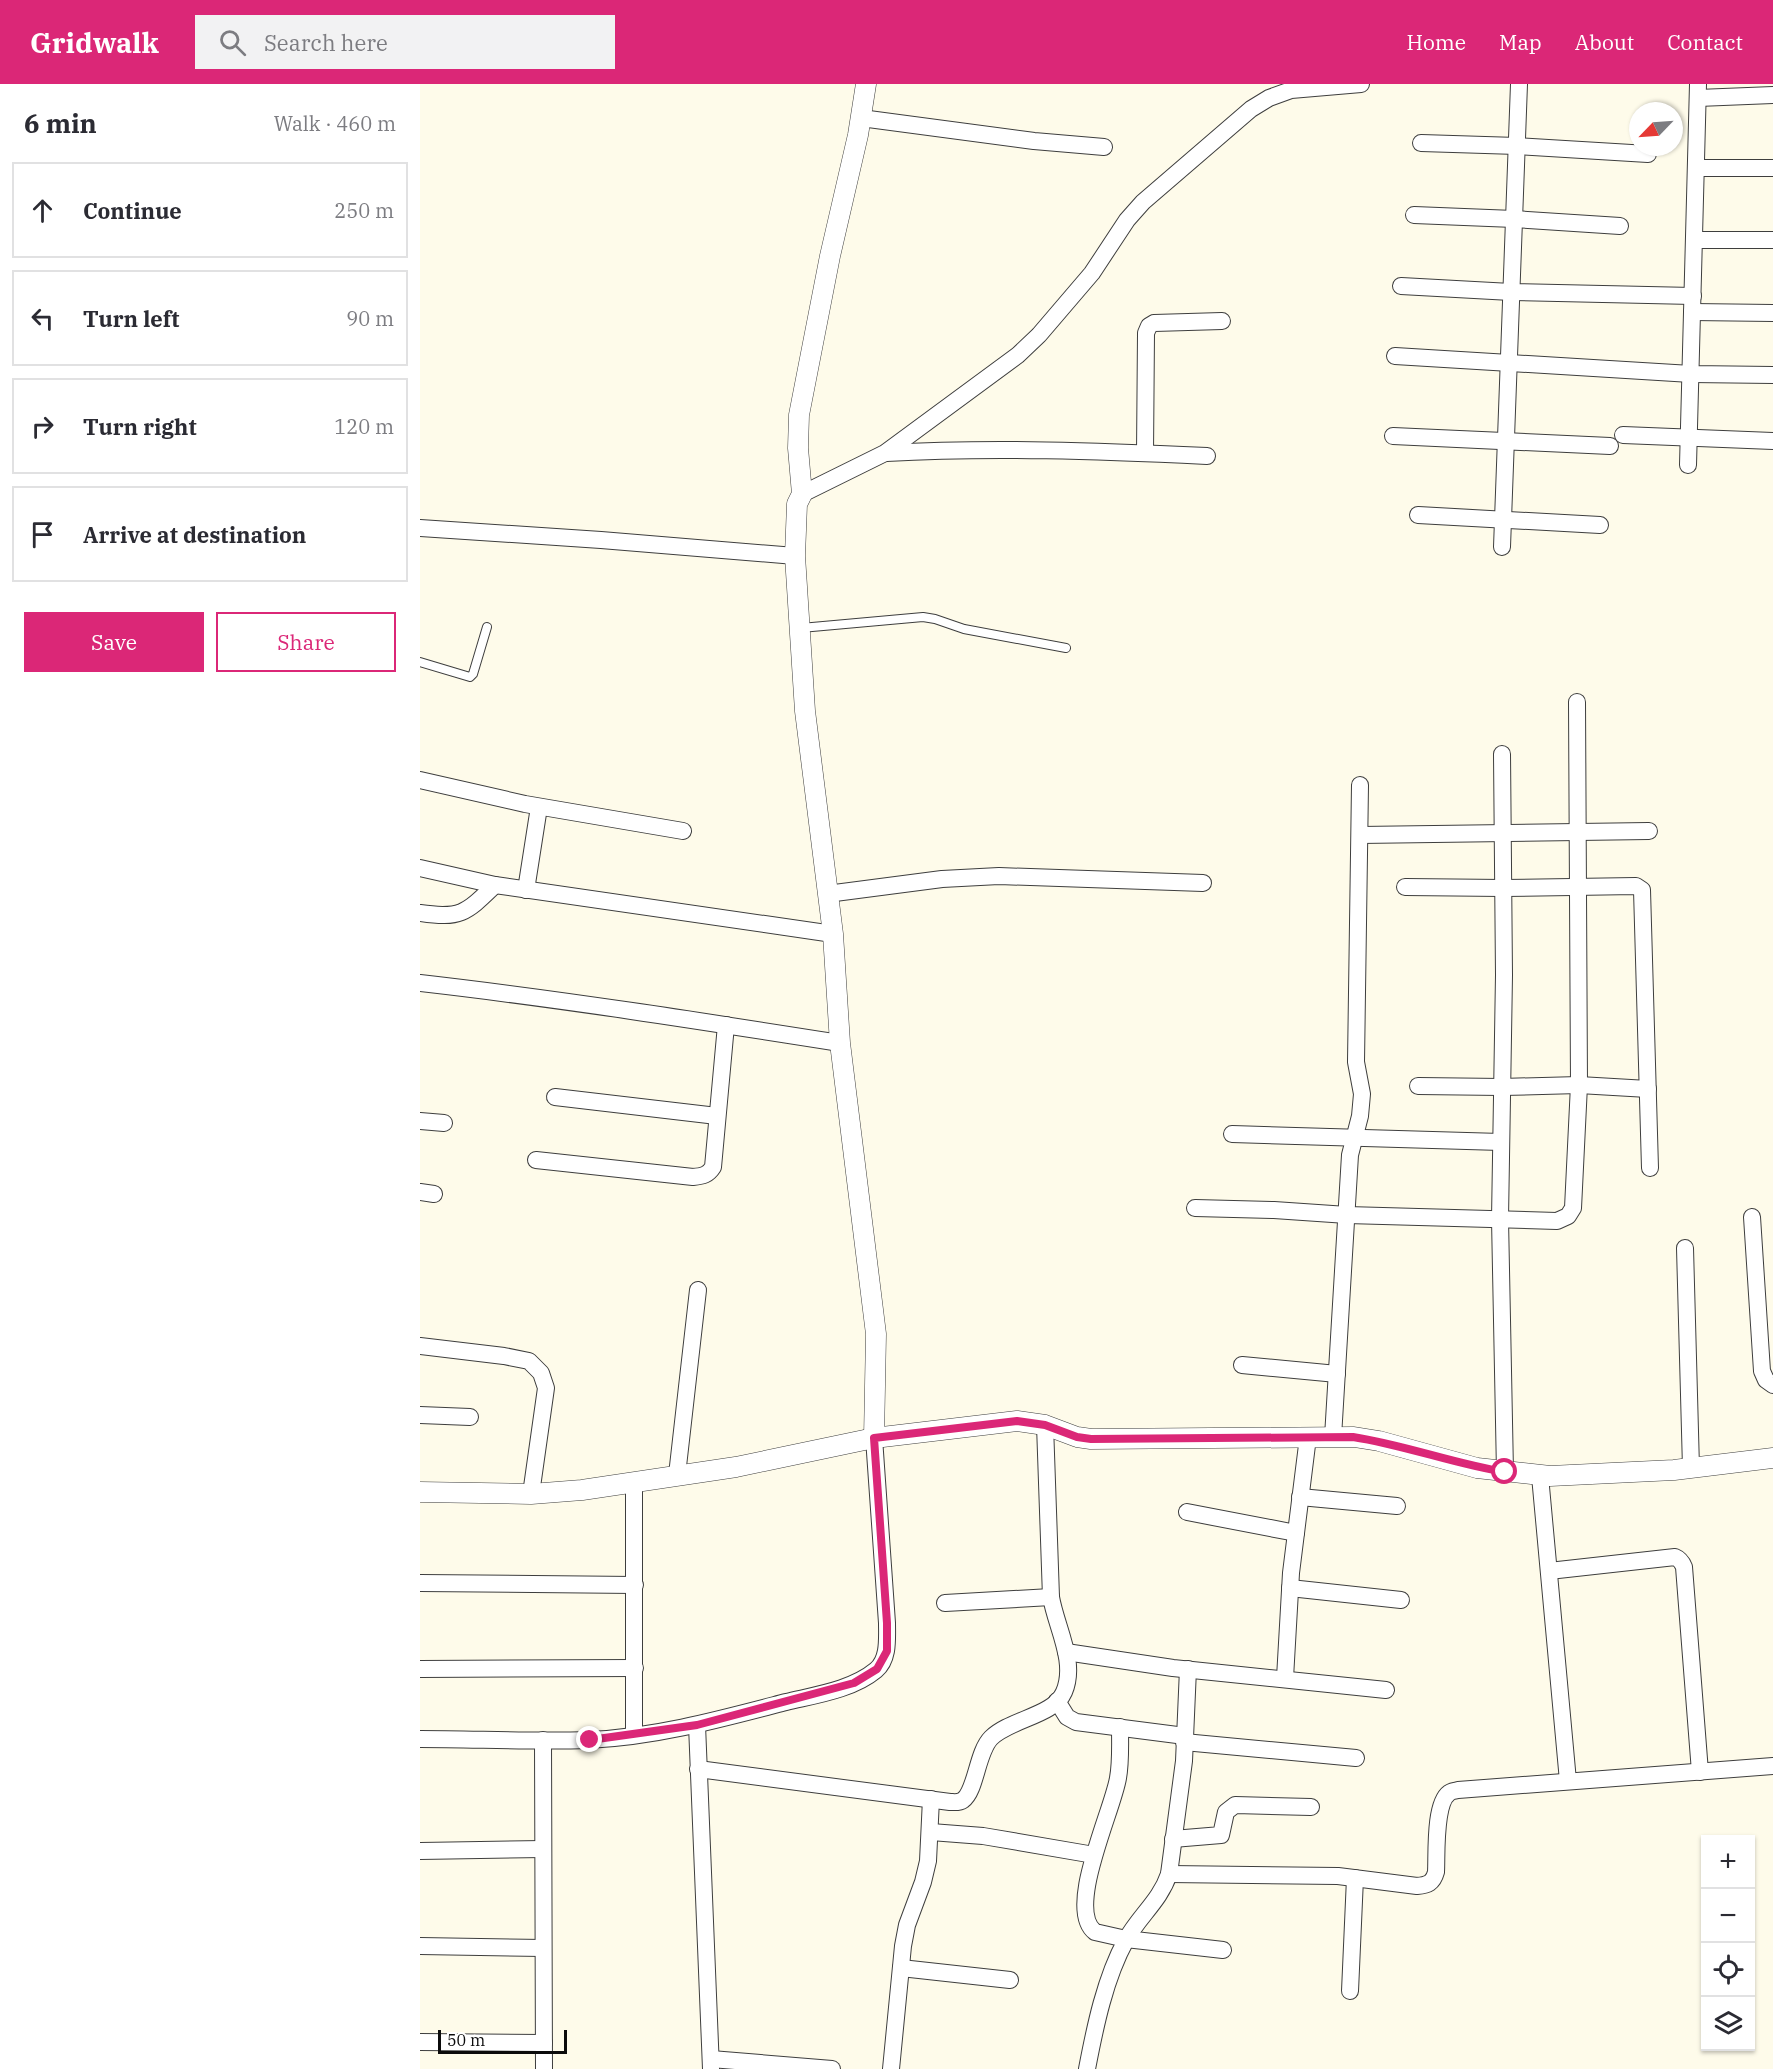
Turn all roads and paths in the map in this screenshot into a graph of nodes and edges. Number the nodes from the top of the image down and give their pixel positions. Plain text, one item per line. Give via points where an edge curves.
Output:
1 (866, 84) edge
2 (1361, 84) edge
3 (1519, 84) edge
4 (1276, 90) edge
5 (1698, 91) edge
6 (1773, 95) edge
7 (861, 118) junction
8 (1421, 143) dead end
9 (1517, 146) junction
10 (1104, 147) dead end
11 (1629, 153) edge
12 (1697, 168) junction
13 (1773, 168) edge
14 (1414, 216) dead end
15 (1514, 219) junction
16 (1620, 226) dead end
17 (1694, 240) junction
18 (1773, 240) edge
19 (1401, 286) dead end
20 (1511, 292) junction
21 (1693, 304) junction
22 (1773, 313) edge
23 (1221, 321) dead end
24 (1395, 356) dead end
25 (1509, 362) junction
26 (1691, 374) junction
27 (1773, 375) edge
28 (1623, 435) dead end
29 (1393, 436) dead end
30 (1689, 438) junction
31 (1506, 440) junction
32 (1773, 441) edge
33 (1610, 446) dead end
34 (885, 453) junction
35 (1145, 453) junction
36 (1207, 456) dead end
37 (1688, 465) dead end
38 (802, 494) junction
39 (1418, 515) dead end
40 (1503, 520) junction
41 (1600, 525) dead end
42 (420, 528) edge
43 (1502, 547) dead end
44 (795, 556) junction
45 (487, 627) dead end
46 (798, 629) junction
47 (1066, 648) dead end
48 (420, 662) edge
49 (1577, 702) dead end
50 (1502, 754) dead end
51 (420, 780) edge
52 (1360, 785) dead end
53 (539, 807) junction
54 (683, 831) dead end
55 (1649, 831) dead end
56 (1577, 832) junction
57 (1503, 833) junction
58 (1360, 835) junction
59 (420, 868) edge
60 (1203, 883) dead end
61 (495, 885) junction
62 (1405, 887) dead end
63 (1577, 887) junction
64 (1503, 888) junction
65 (526, 890) junction
66 (827, 894) junction
67 (420, 913) edge
68 (832, 934) junction
69 (420, 983) edge
70 (726, 1025) junction
71 (840, 1043) junction
72 (1579, 1085) junction
73 (1418, 1086) dead end
74 (1502, 1087) junction
75 (1648, 1089) junction
76 (555, 1097) dead end
77 (717, 1116) junction
78 (420, 1121) edge
79 (444, 1123) dead end
80 (1232, 1134) dead end
81 (1354, 1138) junction
82 (1501, 1142) junction
83 (536, 1160) dead end
84 (1650, 1168) dead end
85 (1195, 1208) dead end
86 (1347, 1215) junction
87 (1752, 1217) dead end
88 (1500, 1219) junction
89 (1685, 1248) dead end
90 (698, 1290) dead end
91 (420, 1346) edge
92 (1242, 1365) dead end
93 (1337, 1374) junction
94 (1773, 1385) edge
95 (420, 1415) edge
96 (470, 1417) dead end
97 (1045, 1425) junction
98 (1308, 1437) junction
99 (1333, 1437) junction
100 (874, 1438) junction
101 (1773, 1458) edge
102 (1691, 1468) junction
103 (1505, 1472) junction
104 (677, 1475) junction
105 (1540, 1476) junction
106 (634, 1483) junction
107 (420, 1492) edge
108 (531, 1494) junction
109 (1300, 1497) junction
110 (1397, 1506) dead end
111 (1187, 1512) dead end
112 (1296, 1533) junction
113 (1549, 1571) junction
114 (420, 1583) edge
115 (635, 1586) junction
116 (1290, 1588) junction
117 (1052, 1597) junction
118 (1401, 1600) dead end
119 (945, 1603) dead end
120 (1066, 1652) junction
121 (635, 1668) junction
122 (420, 1669) edge
123 (1188, 1669) junction
124 (1285, 1678) junction
125 (1386, 1690) dead end
126 (1057, 1701) junction
127 (697, 1725) junction
128 (1120, 1727) junction
129 (634, 1735) junction
130 (420, 1739) edge
131 (1184, 1739) junction
132 (543, 1740) junction
133 (1356, 1758) dead end
134 (1773, 1766) edge
135 (698, 1768) junction
136 (1700, 1772) junction
137 (1568, 1781) junction
138 (931, 1799) junction
139 (1311, 1807) dead end
140 (931, 1832) junction
141 (1173, 1839) junction
142 (543, 1850) junction
143 (420, 1851) edge
144 (1094, 1855) junction
145 (1168, 1875) junction
146 (1355, 1878) junction
147 (1126, 1939) junction
148 (420, 1946) edge
149 (543, 1948) junction
150 (1223, 1950) dead end
151 (901, 1968) junction
152 (1010, 1980) dead end
153 (1350, 1991) dead end
154 (420, 2042) edge
155 (544, 2043) junction
156 (711, 2064) edge
157 (544, 2069) edge
158 (832, 2069) edge
159 (891, 2069) edge
160 (1087, 2069) edge

1 - 7 street
2 - 4 street
3 - 9 street
4 - 34 street via 1143,202 1092,273 1018,355
5 - 6 street
5 - 12 street
7 - 10 street
7 - 38 street via 800,415
8 - 9 street
9 - 11 street
9 - 15 street
12 - 13 street
12 - 17 street
14 - 15 street
15 - 16 street
15 - 20 street
17 - 18 street
17 - 21 street
19 - 20 street
20 - 21 street
20 - 25 street
21 - 22 street
21 - 26 street
23 - 35 street via 1149,326
24 - 25 street
25 - 26 street
25 - 31 street
26 - 27 street
26 - 30 street
28 - 30 street
29 - 31 street
30 - 32 street
30 - 37 street
31 - 33 street
31 - 40 street
34 - 35 street
34 - 38 street
35 - 36 street
38 - 44 street via 797,504
39 - 40 street
40 - 41 street
40 - 43 street
42 - 44 street
44 - 46 street
45 - 48 lane via 470,677
46 - 47 lane via 922,617
46 - 66 street
49 - 56 street
50 - 57 street
51 - 53 street
52 - 58 street
53 - 54 street
53 - 65 street
55 - 56 street
56 - 57 street
56 - 63 street
57 - 58 street
57 - 64 street
58 - 81 street via 1356,1062 1362,1094
59 - 61 street
60 - 66 street via 999,876
61 - 65 street
61 - 67 street via 460,914 446,917
62 - 64 street
63 - 64 street
63 - 72 street
63 - 75 street via 1636,886 1642,890
64 - 74 street
65 - 68 street
66 - 68 street
68 - 71 street
69 - 70 street
70 - 71 street
70 - 77 street
71 - 100 street via 876,1334
72 - 74 street
72 - 75 street
72 - 88 street via 1573,1208 1568,1216 1557,1221
73 - 74 street
74 - 82 street
75 - 84 street
76 - 77 street
77 - 83 street via 713,1167 703,1176
78 - 79 street
80 - 81 street
81 - 82 street
81 - 86 street
82 - 88 street
85 - 86 street
86 - 88 street
86 - 93 street
87 - 94 street via 1762,1371
88 - 103 street
89 - 102 street
90 - 104 street
91 - 108 street via 530,1361 541,1373 546,1388
92 - 93 street
93 - 99 street
95 - 96 street
97 - 98 street via 1091,1439
97 - 100 street via 1017,1421
97 - 117 street
98 - 99 street
98 - 109 street
99 - 103 street via 1379,1441
100 - 104 street via 736,1467
100 - 127 street via 887,1623 887,1651 877,1669 854,1683
101 - 102 street
102 - 105 street
103 - 105 street
104 - 106 street
105 - 113 street
106 - 108 street
106 - 115 street
107 - 108 street
109 - 110 street
109 - 112 street
111 - 112 street
112 - 116 street
113 - 136 street via 1675,1557 1682,1562
113 - 137 street
114 - 115 street
115 - 121 street
116 - 118 street
116 - 124 street
117 - 119 street
117 - 120 street
120 - 123 street
120 - 126 street via 1068,1673 1064,1693
121 - 122 street
121 - 129 street
123 - 124 street
123 - 131 street
124 - 125 street
126 - 128 street via 1071,1720
126 - 138 street via 991,1738 981,1753 965,1799
127 - 129 street
127 - 135 street
128 - 131 street
128 - 144 street via 1118,1778
129 - 132 street
130 - 132 street
131 - 133 street
131 - 141 street
132 - 142 street
134 - 136 street
135 - 138 street
135 - 156 street
136 - 137 street
137 - 146 street via 1449,1793 1439,1817 1434,1880 1417,1886
138 - 140 street
139 - 141 street via 1235,1804 1226,1812 1221,1835
140 - 144 street via 976,1835
140 - 151 street via 928,1861 908,1924
141 - 145 street
142 - 143 street
142 - 149 street
144 - 147 street via 1084,1906 1091,1929
145 - 146 street
145 - 147 street via 1157,1899
146 - 153 street
147 - 150 street
147 - 160 street via 1100,2006
148 - 149 street
149 - 155 street
151 - 152 street
151 - 159 street
154 - 155 street
155 - 157 street
156 - 158 street

